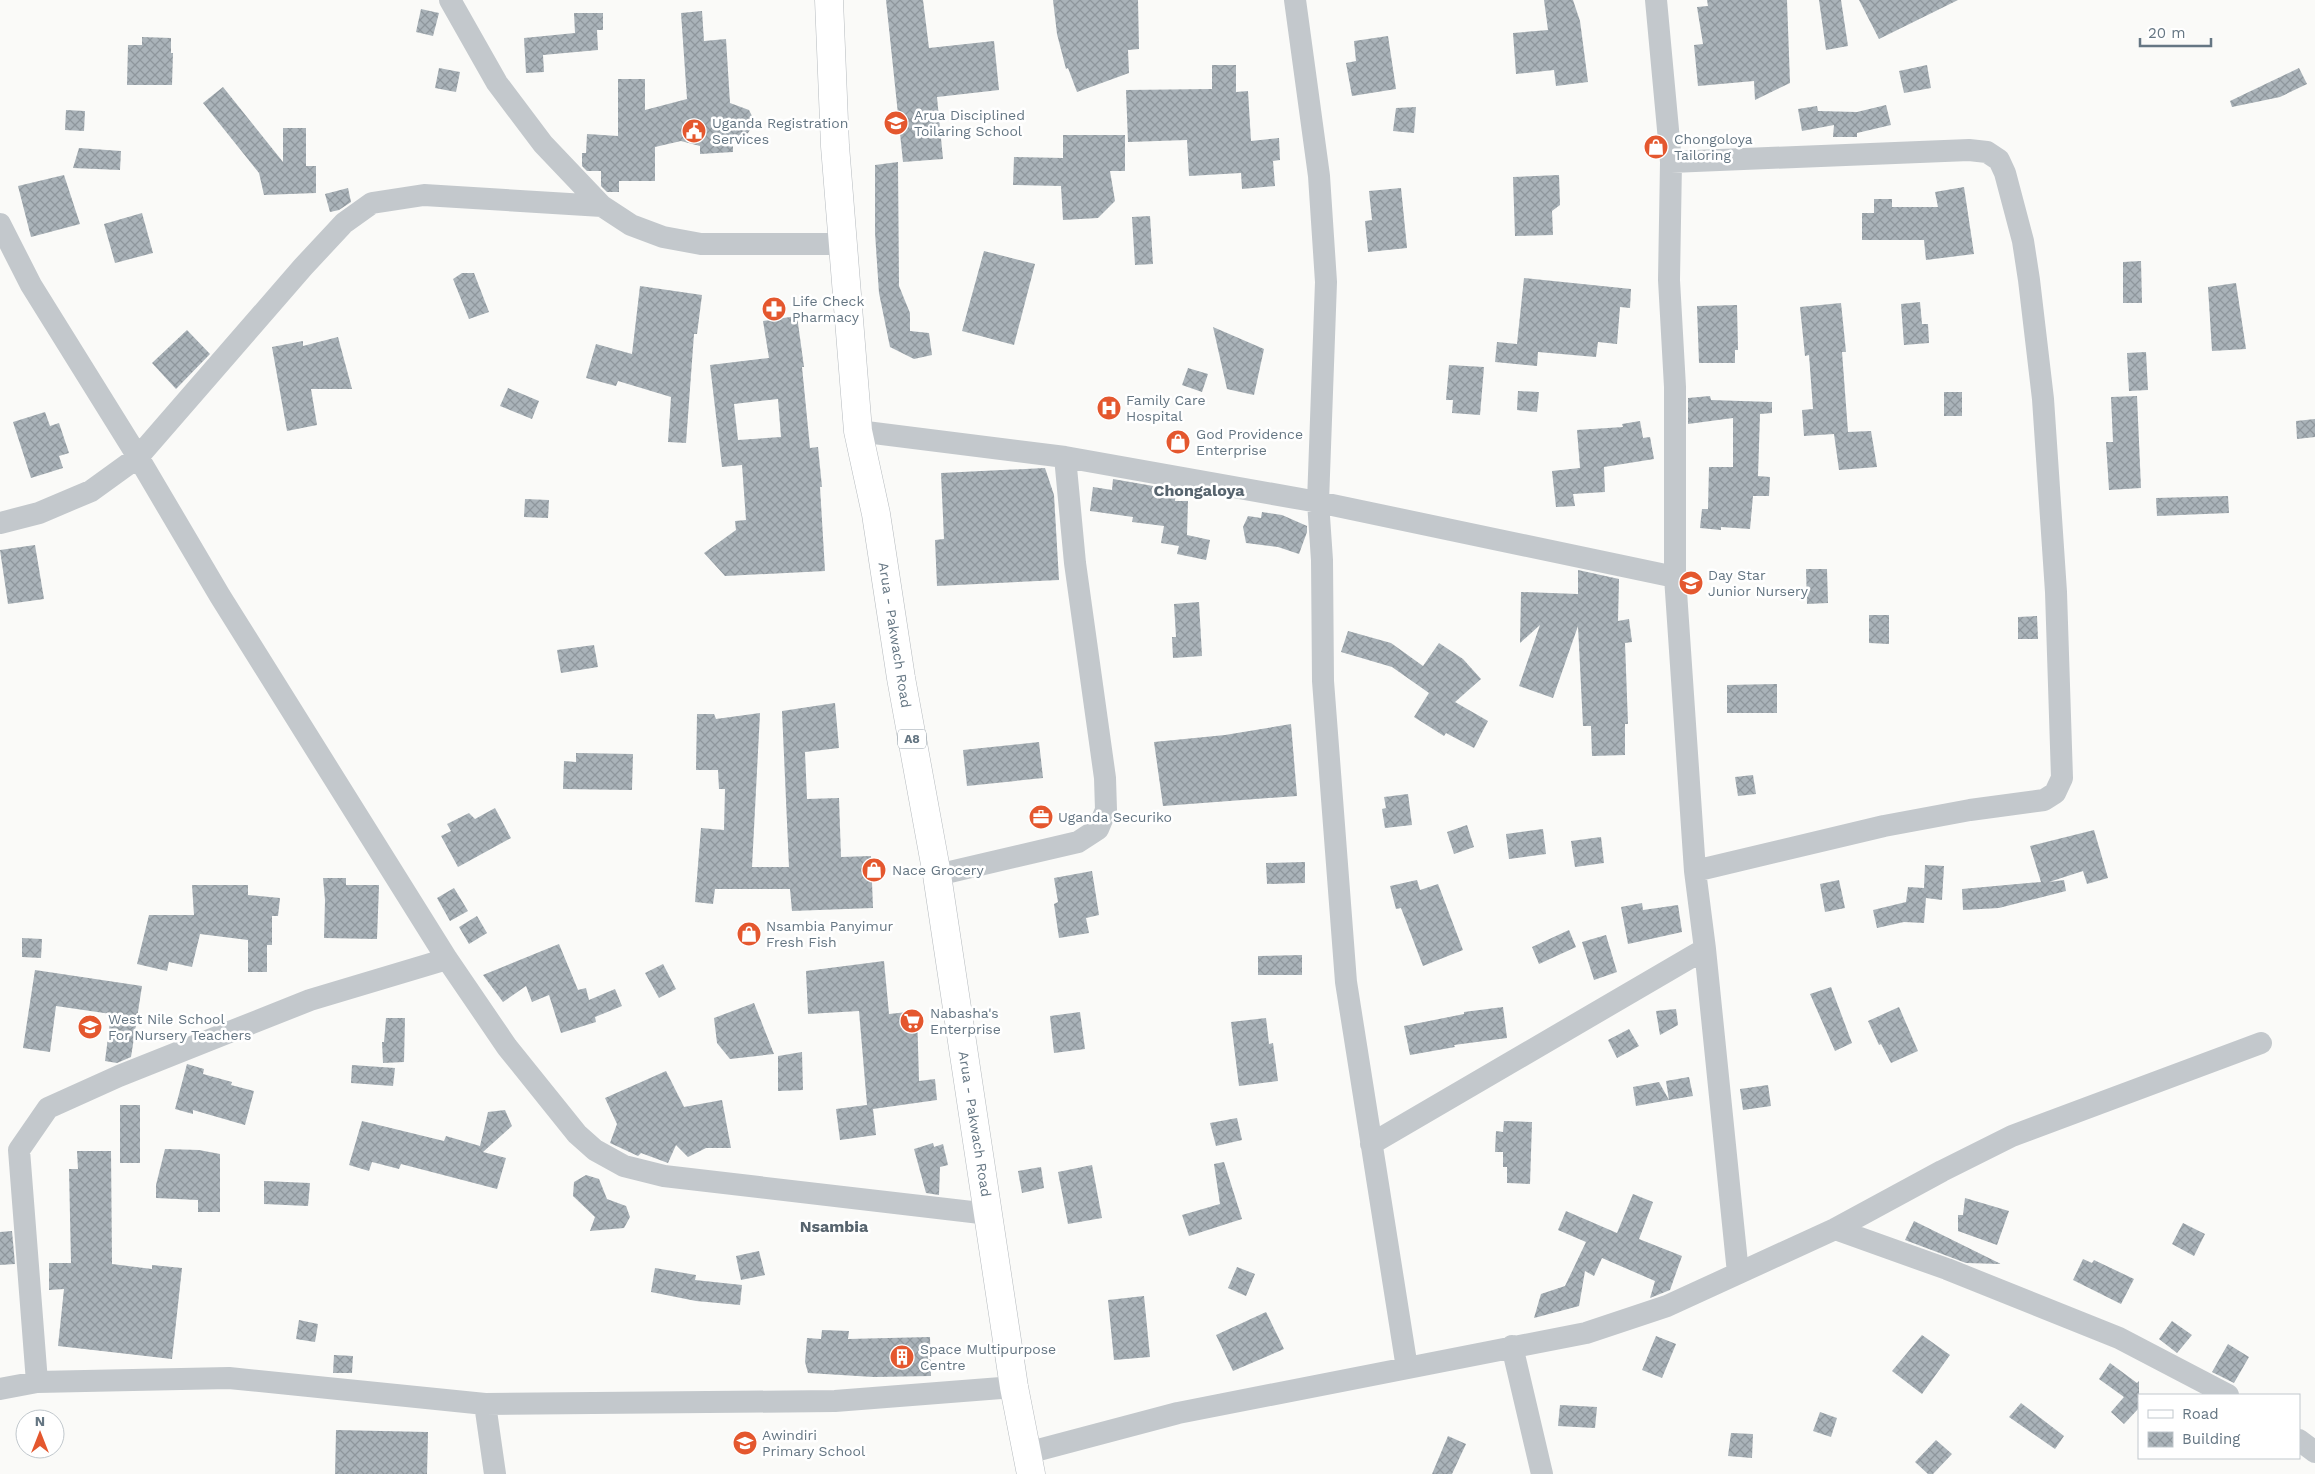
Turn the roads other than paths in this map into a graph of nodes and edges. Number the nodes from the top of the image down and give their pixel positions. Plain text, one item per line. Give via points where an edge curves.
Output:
1 (450, 0) edge
2 (829, 0) edge
3 (1295, 0) edge
4 (1656, 0) edge
5 (1671, 162) junction
6 (602, 206) junction
7 (0, 224) edge
8 (842, 244) junction
9 (858, 431) junction
10 (138, 457) junction
11 (1065, 457) junction
12 (1318, 502) junction
13 (0, 523) edge
14 (1675, 577) junction
15 (1695, 871) junction
16 (937, 875) junction
17 (1705, 949) junction
18 (447, 959) junction
19 (2261, 1043) dead end
20 (1371, 1144) junction
21 (10, 1149) edge
22 (989, 1214) junction
23 (1835, 1229) junction
24 (1738, 1273) junction
25 (1512, 1346) junction
26 (1407, 1368) junction
27 (36, 1382) junction
28 (1014, 1387) junction
29 (0, 1389) edge
30 (2226, 1394) edge
31 (485, 1404) junction
32 (2300, 1441) edge
33 (2315, 1452) edge
34 (1029, 1463) edge
35 (494, 1474) edge
36 (1542, 1474) edge

1 - 6 street via 497,84 543,144
2 - 8 main road, Arua - Pakwach Road / A8
3 - 12 street via 1319,176 1326,282
4 - 5 street
5 - 14 street via 1669,280 1675,387
5 - 15 street via 1969,150 1987,152 1999,160 2023,241 2029,280 2042,399 2061,692 2062,778 2055,793 2044,800 1884,826
6 - 8 street via 631,225 663,237 701,244
6 - 10 street via 424,195 372,203 344,223 302,267
7 - 10 street via 31,285
8 - 9 main road, Arua - Pakwach Road / A8
9 - 11 street
9 - 16 main road, Arua - Pakwach Road / A8 via 876,514 901,678
10 - 13 street via 92,491 39,513
10 - 18 street via 220,596
11 - 12 street
11 - 16 street via 1075,563 1105,778 1106,810 1098,829 1078,842
12 - 14 street
12 - 20 street via 1323,682 1346,982
14 - 15 street
15 - 17 street
16 - 22 main road, Arua - Pakwach Road / A8
17 - 20 street
17 - 24 street
18 - 21 street via 310,1000 61,1100 48,1108
18 - 22 street via 507,1047 577,1134 596,1150 624,1166 664,1176
19 - 23 street via 2012,1136
20 - 26 street
21 - 27 street
22 - 28 main road, Arua - Pakwach Road / A8
23 - 24 street
23 - 30 street via 1947,1269 2119,1338
24 - 25 street via 1667,1306 1586,1333
25 - 26 street
25 - 36 street
26 - 34 street via 1178,1413
27 - 29 street
27 - 31 street via 229,1378
28 - 31 street via 835,1401
28 - 34 main road, Arua - Pakwach Road / A8
31 - 35 street
32 - 33 street

